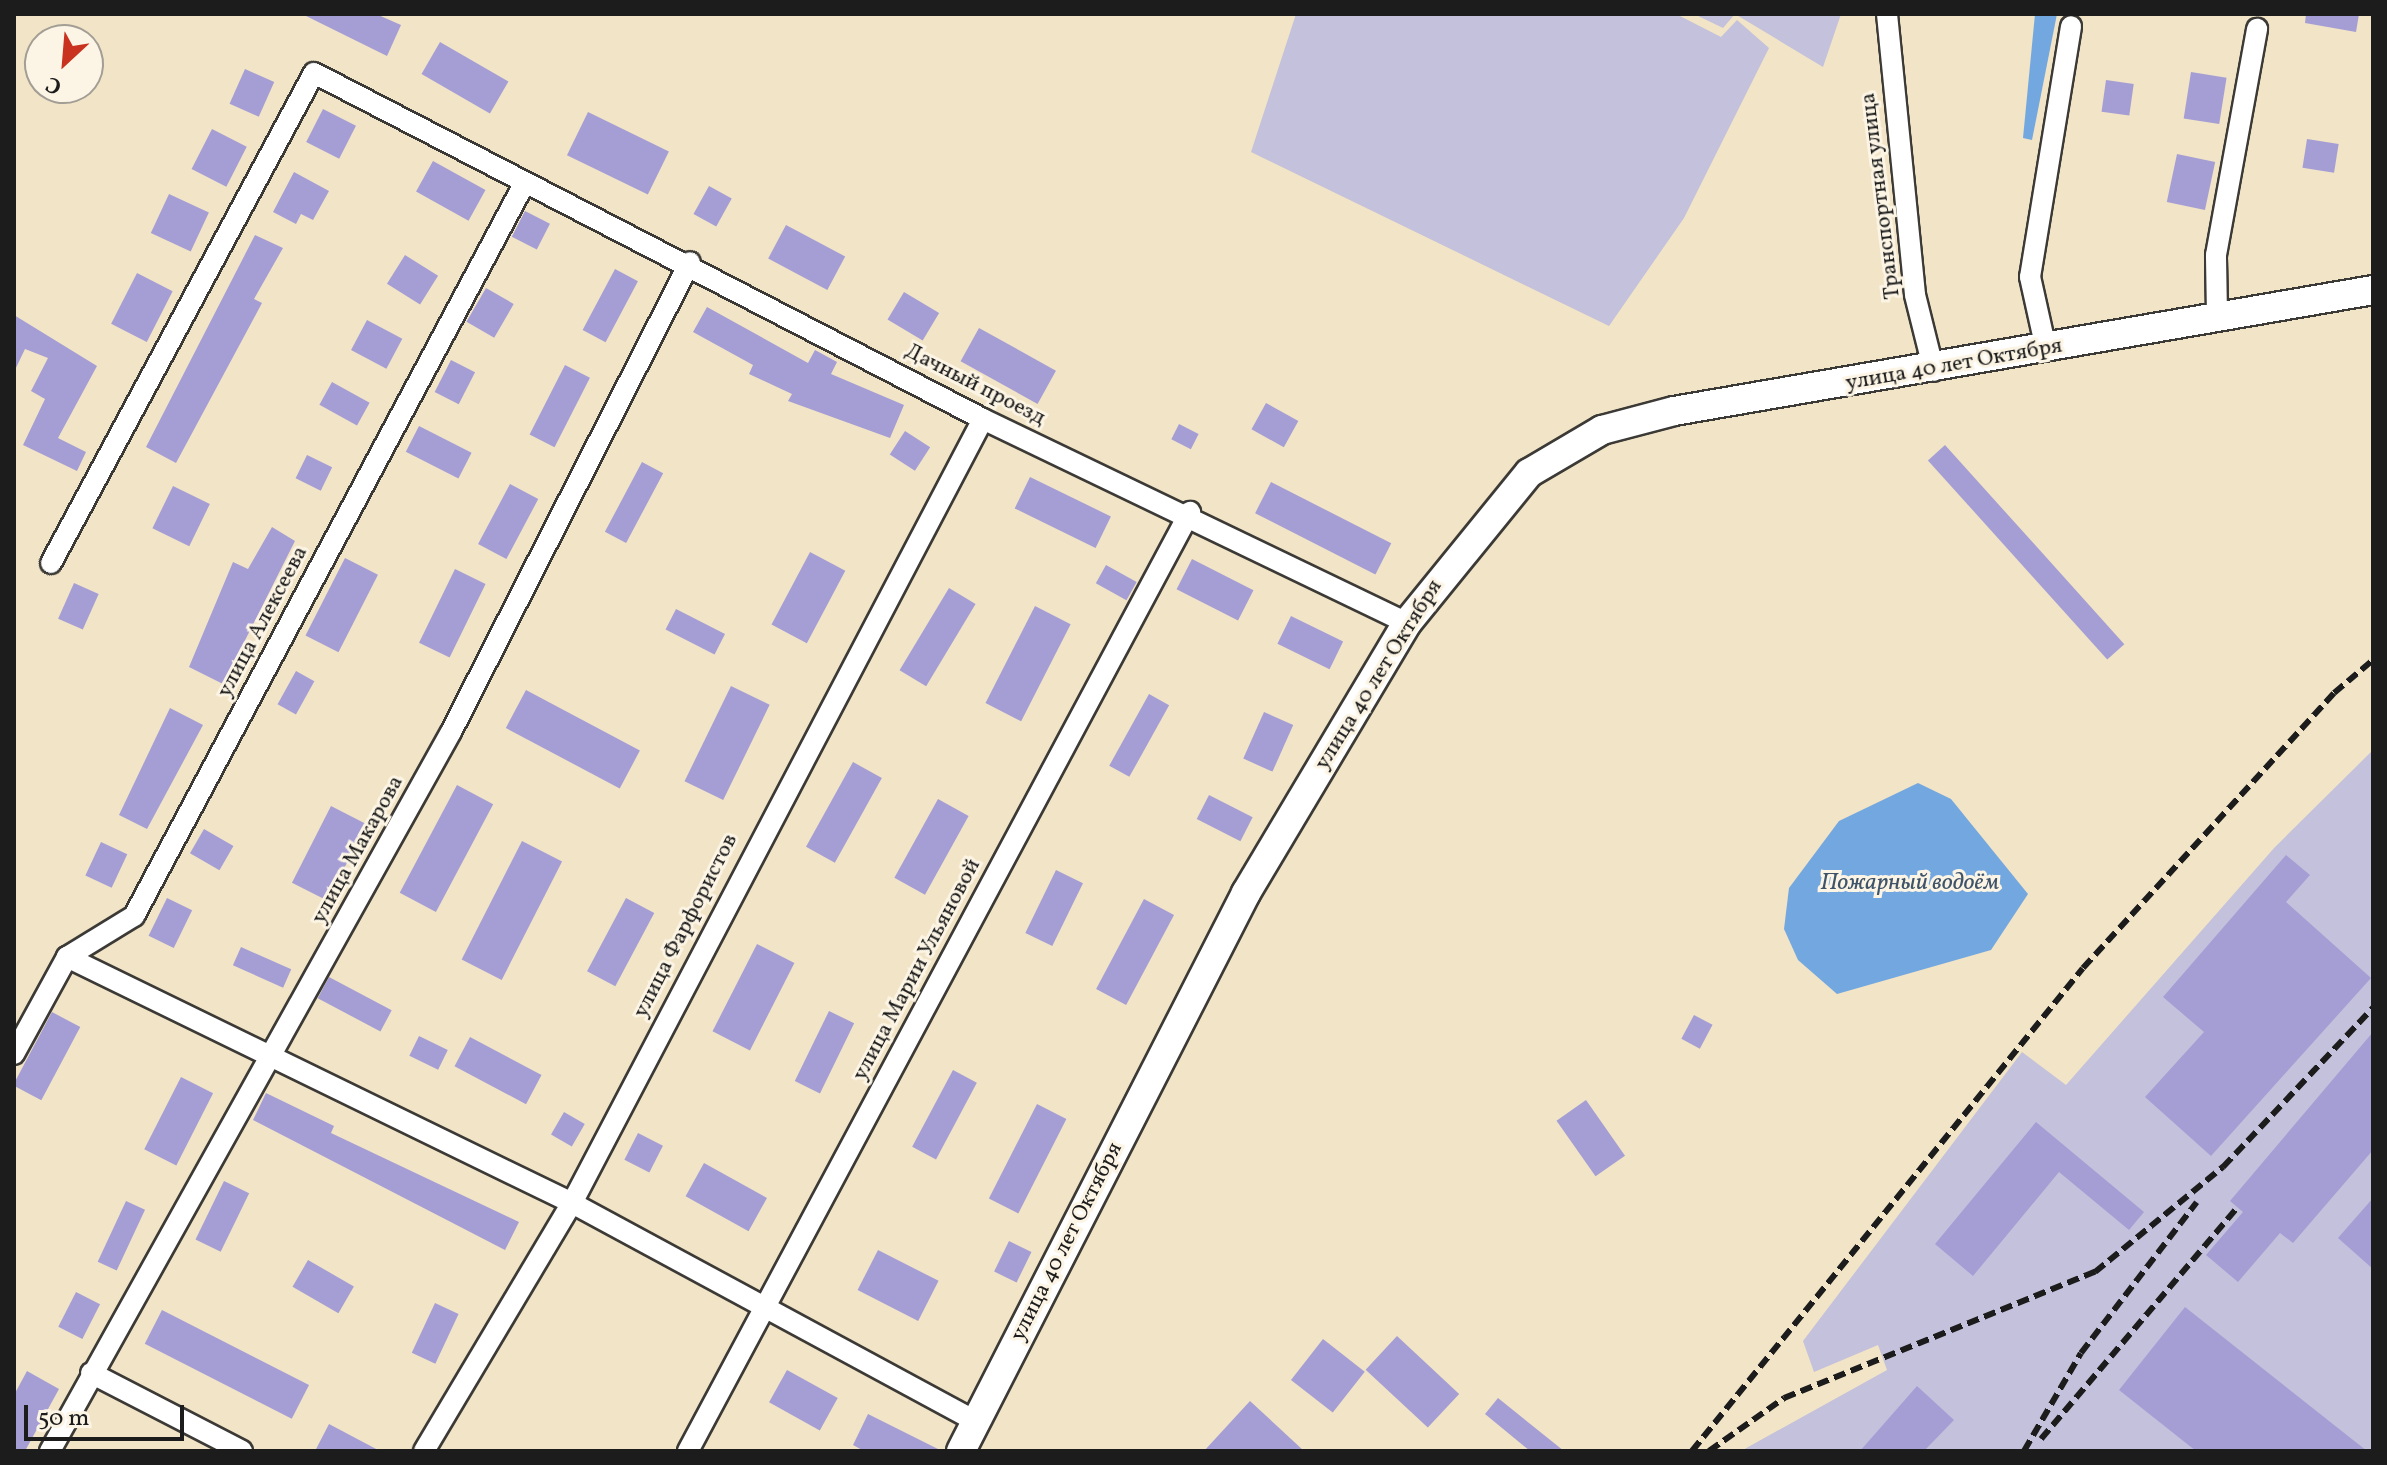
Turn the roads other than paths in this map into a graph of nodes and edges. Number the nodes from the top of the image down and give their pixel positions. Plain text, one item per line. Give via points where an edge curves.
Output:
1 (1887, 14) edge
2 (2071, 26) dead end
3 (2257, 29) dead end
4 (524, 184) junction
5 (690, 262) junction
6 (2373, 290) edge
7 (2217, 315) junction
8 (2046, 349) junction
9 (1934, 371) junction
10 (983, 419) junction
11 (1190, 512) junction
12 (51, 563) dead end
13 (1407, 623) junction
14 (67, 957) junction
15 (14, 1054) edge
16 (273, 1055) junction
17 (572, 1203) junction
18 (766, 1305) junction
19 (91, 1373) junction
20 (976, 1421) junction
21 (50, 1451) edge
22 (242, 1451) edge
23 (424, 1451) edge
24 (688, 1451) edge
25 (961, 1451) edge

1 - 9 street, Транспортная улица via 1915,295
2 - 8 street via 2030,277
3 - 7 street via 2216,255
4 - 5 street, Дачный проезд
4 - 12 street, Дачный проезд via 314,73
4 - 14 street, улица Алексеева via 134,916
5 - 10 street, Дачный проезд
5 - 16 street, улица Макарова via 451,732
6 - 7 street, улица 40 лет Октября
7 - 8 street, улица 40 лет Октября
8 - 9 street, улица 40 лет Октября
9 - 13 street, улица 40 лет Октября via 1674,411 1558,449 1472,535
10 - 11 street, Дачный проезд
10 - 17 street, улица Фарфористов
11 - 13 street, Дачный проезд
11 - 18 street, улица Марии Ульяновой
13 - 20 street, улица 40 лет Октября via 1246,893
14 - 15 street, улица Алексеева
14 - 16 street
16 - 17 street
16 - 19 street, улица Макарова
17 - 18 street
17 - 23 street, улица Фарфористов
18 - 20 street
18 - 24 street, улица Марии Ульяновой
19 - 21 street, улица Макарова
19 - 22 street
20 - 25 street, улица 40 лет Октября

